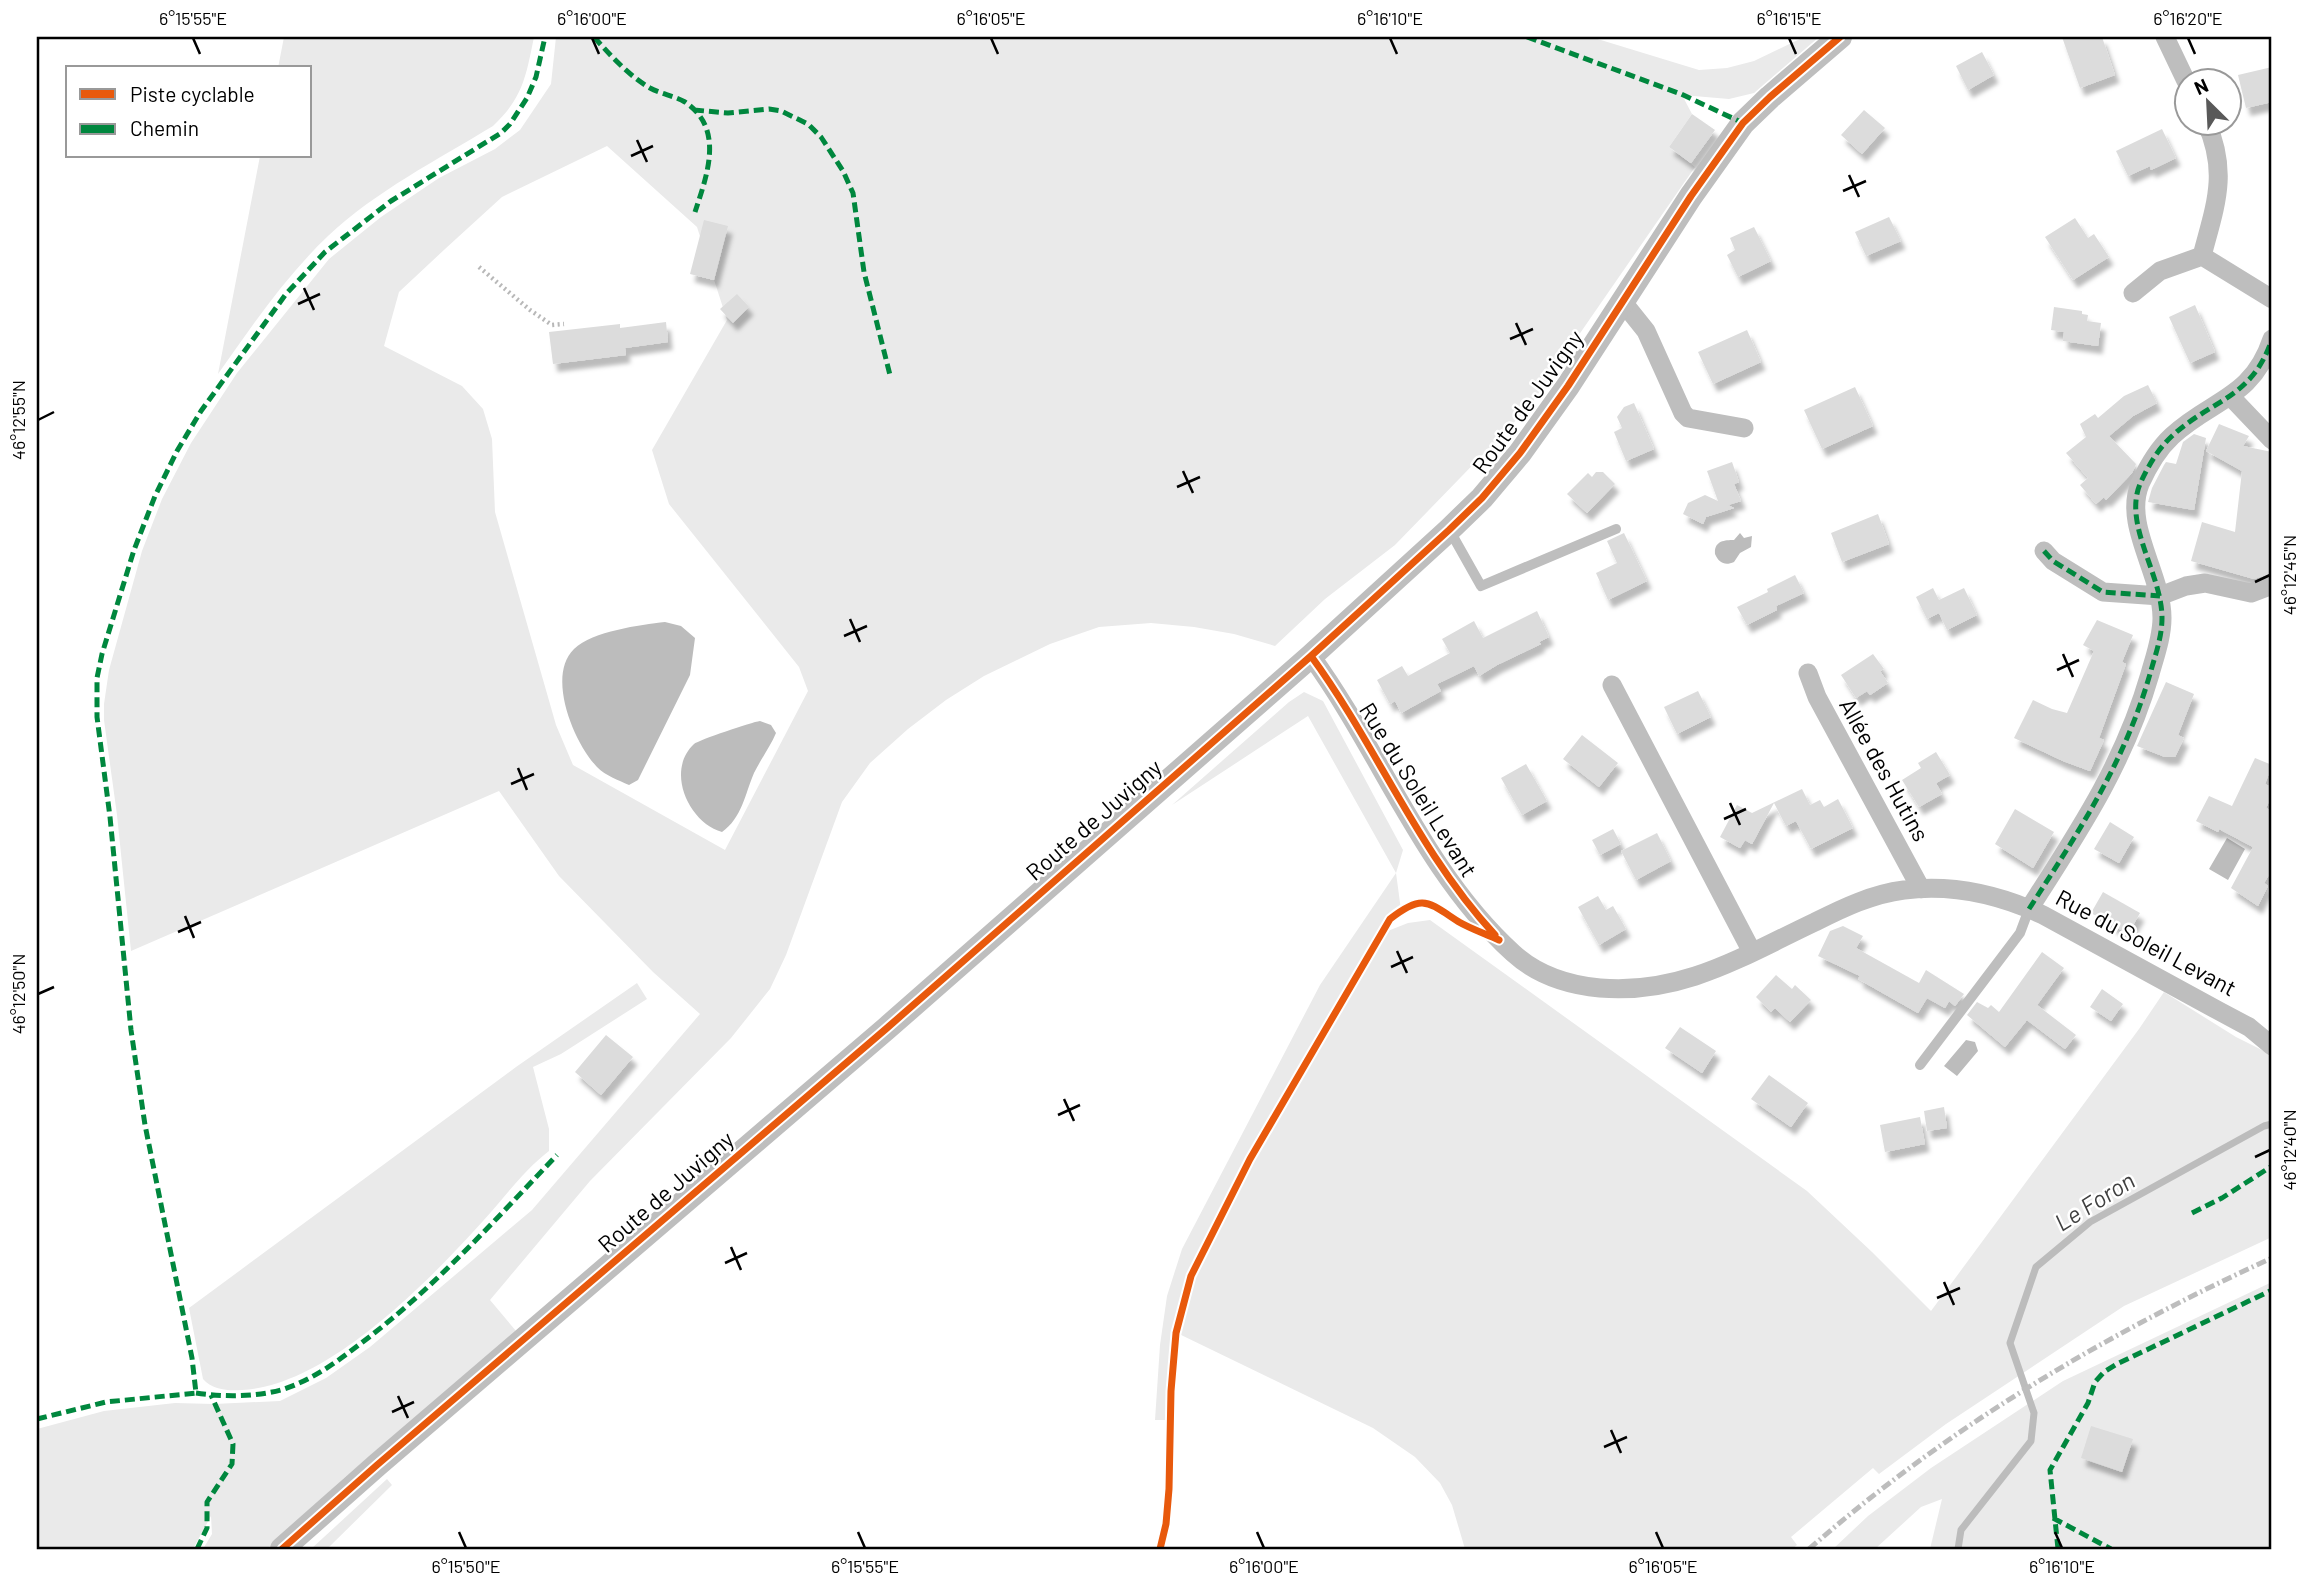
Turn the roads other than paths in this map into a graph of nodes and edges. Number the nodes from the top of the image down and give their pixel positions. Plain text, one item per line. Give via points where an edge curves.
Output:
1 (1840, 37) edge
2 (2165, 37) edge
3 (2179, 66) edge
4 (2212, 136) edge
5 (2202, 256) junction
6 (2133, 293) dead end
7 (2272, 299) edge
8 (1622, 301) junction
9 (2272, 339) edge
10 (2231, 397) junction
11 (1744, 428) dead end
12 (2272, 440) edge
13 (1616, 529) dead end
14 (1449, 530) junction
15 (2044, 551) dead end
16 (2272, 585) edge
17 (2160, 596) junction
18 (1311, 656) junction
19 (1808, 673) dead end
20 (1612, 685) dead end
21 (1921, 889) junction
22 (2029, 909) junction
23 (1752, 952) junction
24 (2272, 1046) edge
25 (1920, 1065) dead end
26 (282, 1549) edge

1 - 8 street, Route de Juvigny via 1744,123
2 - 3 street
4 - 5 street via 2220,174
5 - 6 street via 2160,271
5 - 7 street
8 - 11 street via 1646,331 1683,413 1688,418
8 - 14 street, Route de Juvigny via 1520,453
9 - 10 street via 2257,371
10 - 12 street
10 - 17 street via 2172,435 2154,457 2138,491 2139,528
13 - 14 lane via 1481,586
14 - 18 street, Route de Juvigny
15 - 17 street via 2103,592
16 - 17 street via 2244,593 2199,584
17 - 22 street via 2161,631 2124,748 2098,799
18 - 23 street, Rue du Soleil Levant via 1444,874 1525,963 1573,984 1644,989 1681,981
18 - 26 street, Route de Juvigny
19 - 21 street, Allée des Hutins
20 - 23 street
21 - 22 street, Rue du Soleil Levant via 1989,895
21 - 23 street, Rue du Soleil Levant via 1860,902
22 - 24 street, Rue du Soleil Levant via 2220,1010
22 - 25 lane, Rue du Soleil Levant via 2020,933

